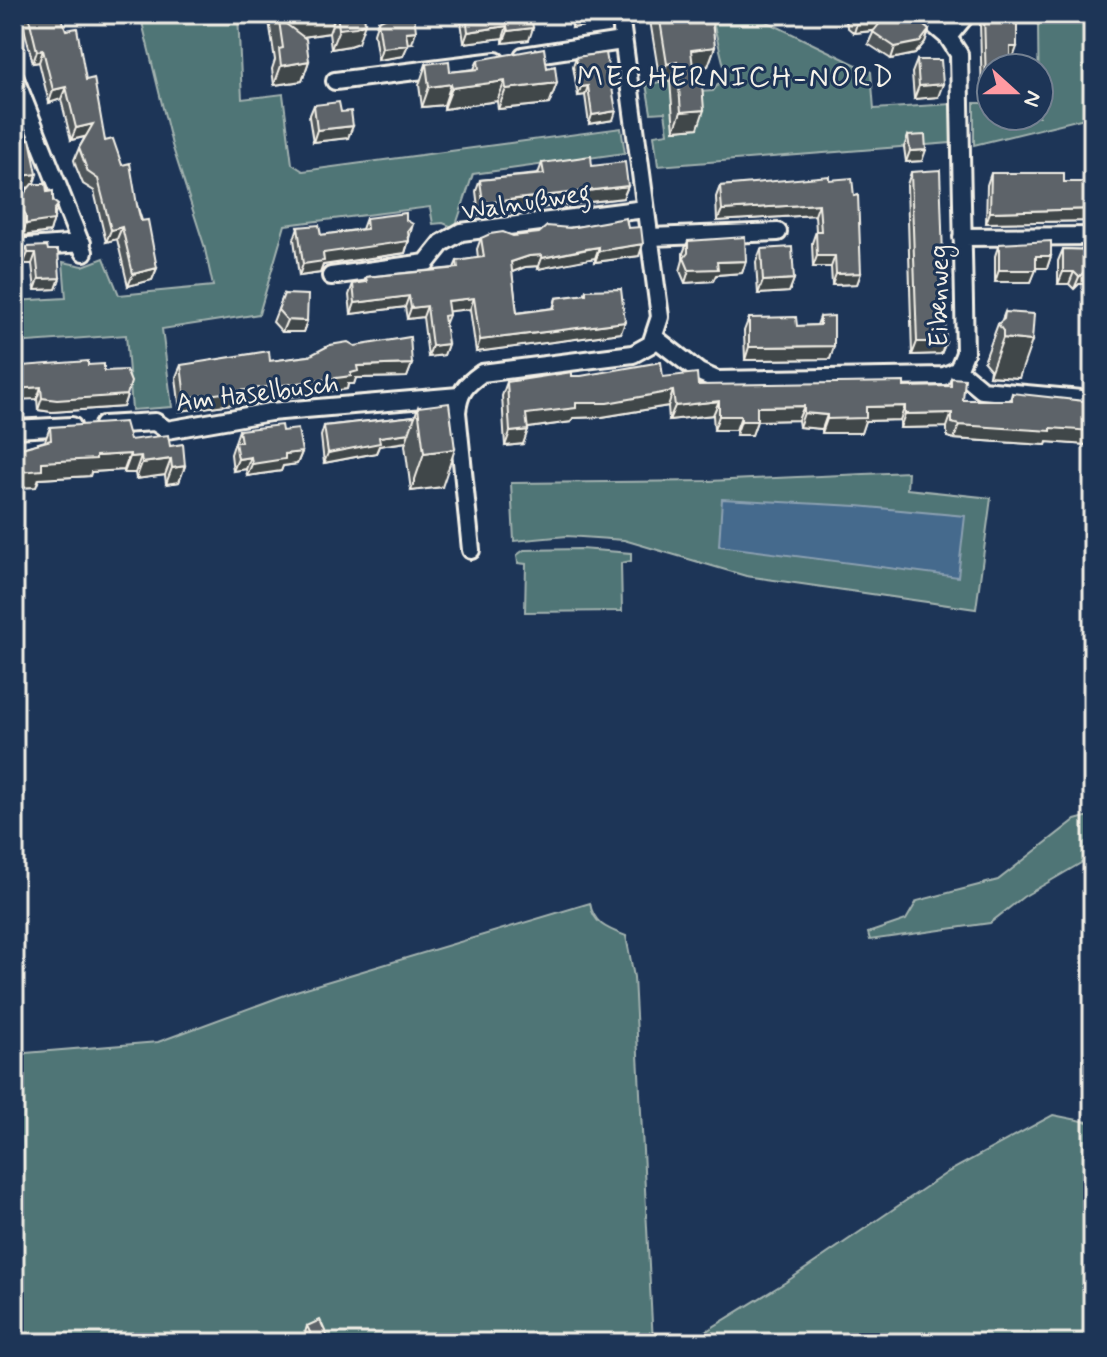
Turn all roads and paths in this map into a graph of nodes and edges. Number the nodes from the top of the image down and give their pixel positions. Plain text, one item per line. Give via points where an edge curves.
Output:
1 (620, 14) edge
2 (921, 14) edge
3 (967, 14) edge
4 (948, 37) junction
5 (622, 41) junction
6 (14, 76) edge
7 (335, 81) dead end
8 (645, 209) junction
9 (778, 232) dead end
10 (1093, 236) edge
11 (650, 237) junction
12 (962, 237) junction
13 (14, 248) edge
14 (331, 276) dead end
15 (654, 337) junction
16 (958, 370) junction
17 (459, 396) junction
18 (1093, 400) edge
19 (14, 429) edge
20 (471, 550) dead end

1 - 5 street
2 - 4 street
3 - 4 street
4 - 12 street, Eibenweg via 959,54
5 - 7 street
5 - 8 street
6 - 13 street via 83,248
8 - 11 street
8 - 14 street, Walnußweg via 461,232 442,243 426,263
9 - 11 street
10 - 12 street
11 - 15 street via 660,317
12 - 16 street, Eibenweg via 965,353
15 - 16 street, Eibenweg via 717,380 944,376
15 - 17 street via 633,354 482,373
16 - 18 street via 982,390
17 - 19 street, Am Haselbusch via 270,412 167,430 155,422
17 - 20 street

